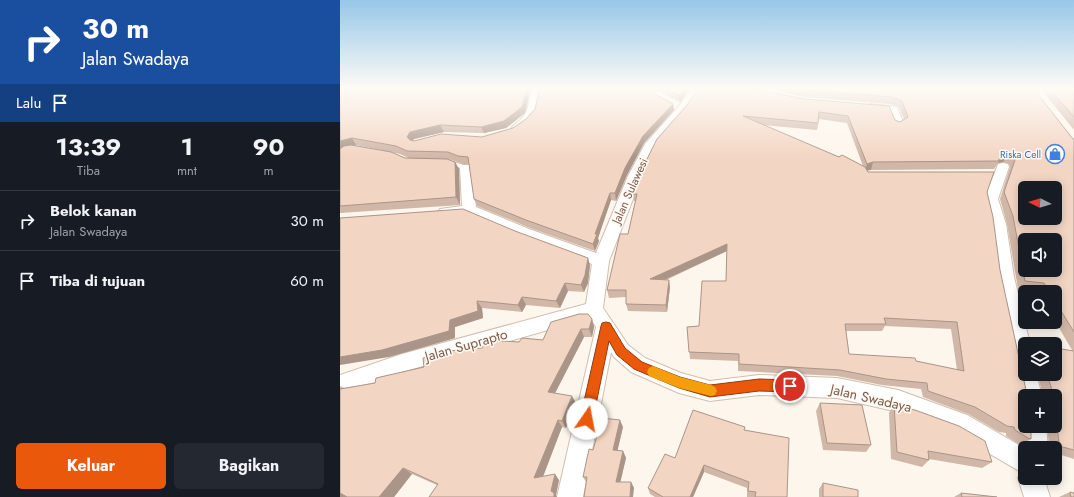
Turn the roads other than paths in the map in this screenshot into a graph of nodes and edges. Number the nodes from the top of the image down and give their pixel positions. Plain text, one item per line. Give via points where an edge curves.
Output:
1 (532, 111) edge
2 (676, 111) edge
3 (894, 111) edge
4 (898, 124) edge
5 (507, 132) edge
6 (439, 163) edge
7 (466, 168) joint
8 (997, 172) dead end
9 (469, 210) junction
10 (431, 213) edge
11 (601, 261) junction
12 (600, 318) junction
13 (1018, 337) edge
14 (340, 385) edge
15 (1018, 458) edge
16 (1033, 485) edge
17 (570, 497) edge
18 (1037, 497) edge

1 - 5 street via 523,123
2 - 11 street, Jalan Sulawesi via 651,144 635,176
3 - 4 street
6 - 7 lane via 452,163
7 - 9 street
8 - 13 street via 991,199 998,224 1005,277
9 - 10 street
9 - 11 street
11 - 12 street, Jalan Sulawesi
12 - 14 street, Jalan Suprapto via 402,363
12 - 15 street, Jalan Swadaya via 621,351 638,365 679,383 710,391 759,385 836,388 898,401 959,423
12 - 17 street, Jalan Sulawesi
16 - 18 street

